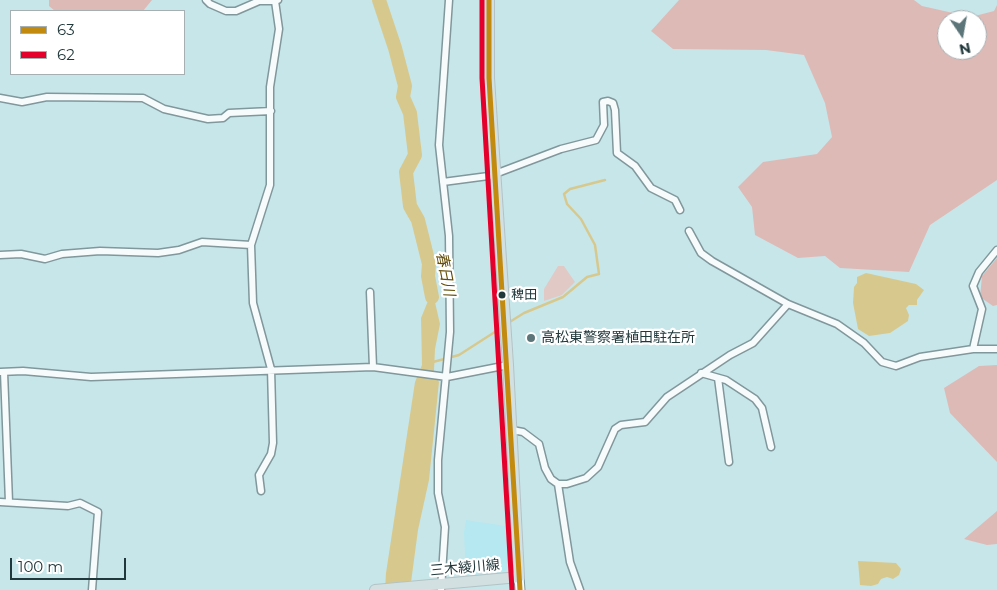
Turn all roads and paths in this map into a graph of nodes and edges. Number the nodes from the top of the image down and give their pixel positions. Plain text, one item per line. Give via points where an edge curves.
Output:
1 (206, 0) edge
2 (449, 0) edge
3 (490, 0) edge
4 (276, 1) edge
5 (0, 98) edge
6 (271, 111) junction
7 (495, 175) junction
8 (443, 182) junction
9 (680, 210) dead end
10 (689, 231) dead end
11 (251, 245) junction
12 (997, 250) edge
13 (0, 256) edge
14 (370, 292) dead end
15 (788, 304) junction
16 (973, 349) junction
17 (997, 350) edge
18 (508, 365) junction
19 (374, 367) junction
20 (271, 369) junction
21 (2, 372) edge
22 (701, 374) junction
23 (445, 377) junction
24 (718, 378) junction
25 (512, 430) junction
26 (771, 447) dead end
27 (729, 462) dead end
28 (558, 484) junction
29 (261, 491) dead end
30 (0, 502) edge
31 (9, 502) junction
32 (519, 577) junction
33 (441, 587) edge
34 (92, 590) edge
35 (377, 590) edge
36 (520, 590) edge
37 (580, 590) edge

1 - 4 street via 226,11 236,12 259,1
2 - 8 street via 439,128
3 - 7 main road, 三木綾川線
4 - 6 street via 279,29 270,86
5 - 6 street via 22,102 47,97 143,98 164,109 208,120 223,118 229,113
6 - 11 street via 270,184
7 - 8 street
7 - 9 street via 561,149 596,140 604,125 603,102 608,100 615,110 617,153 636,166 652,188 675,200
7 - 18 main road, 三木綾川線
8 - 23 street via 450,286 450,332
10 - 15 street via 701,253
11 - 13 street via 202,242 158,253 100,251 44,259 21,254
11 - 20 street via 253,303
12 - 16 street via 972,286 982,309
14 - 19 street
15 - 16 street via 836,324 864,343 882,362 896,366 920,357
15 - 22 street via 753,344
16 - 17 street
18 - 23 street
18 - 25 main road, 三木綾川線
19 - 20 street
19 - 23 street
20 - 21 street via 91,377
20 - 29 street via 273,443 271,454 259,475
21 - 31 street
22 - 24 street
22 - 28 street via 667,396 644,422 615,429 598,467 586,478
23 - 33 street via 438,460 438,493 445,527
24 - 26 street via 755,398 762,408
24 - 27 street
25 - 28 street via 524,432 539,444 545,468
25 - 32 main road, 三木綾川線
28 - 37 street via 570,562
30 - 31 street
31 - 34 street via 68,506 80,503 98,512
32 - 33 main road, 三木綾川線
32 - 36 main road
33 - 35 main road, 三木綾川線 via 423,585

